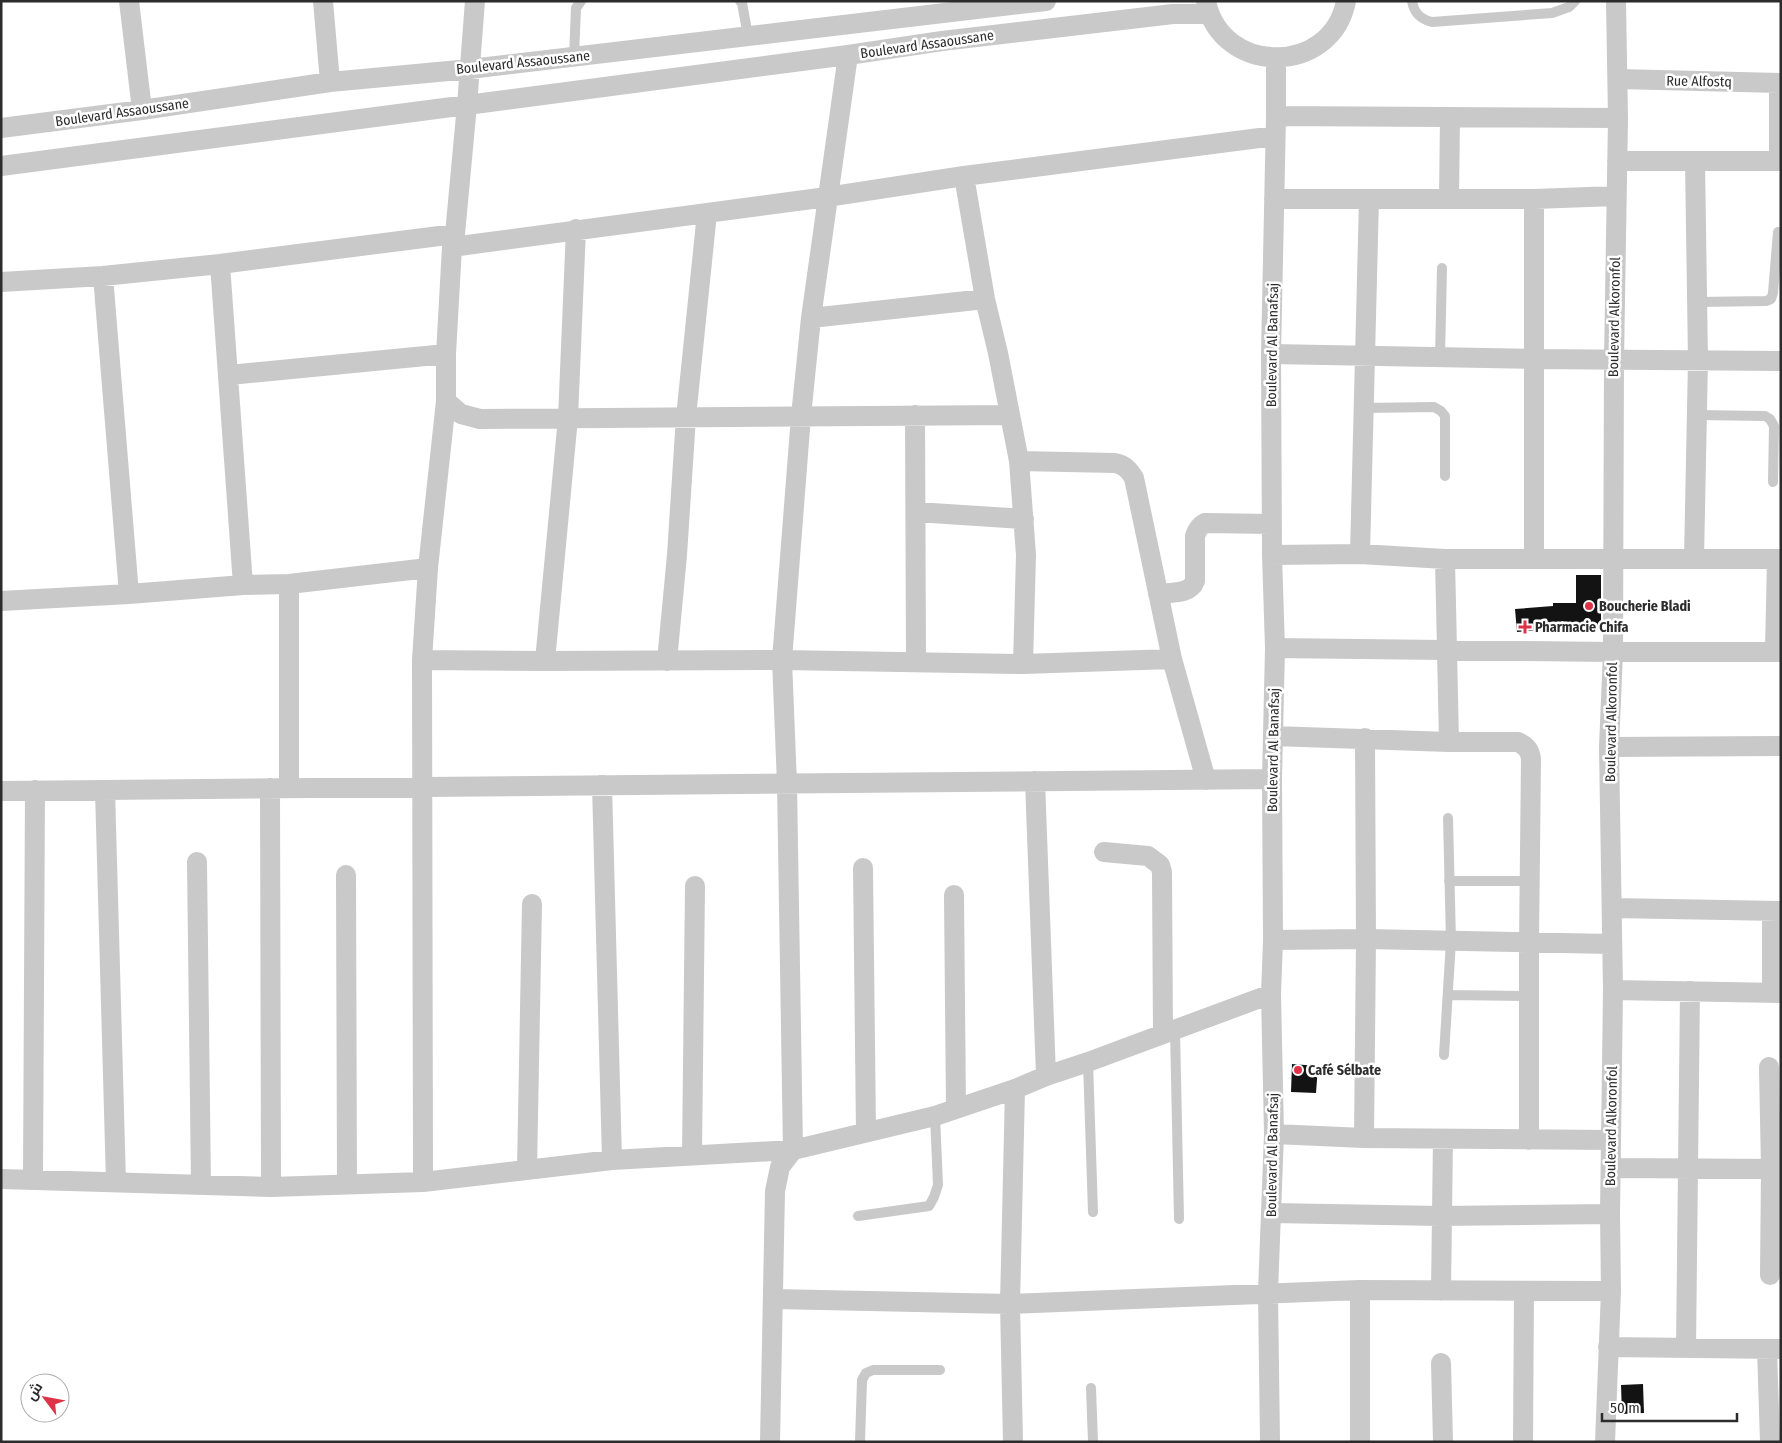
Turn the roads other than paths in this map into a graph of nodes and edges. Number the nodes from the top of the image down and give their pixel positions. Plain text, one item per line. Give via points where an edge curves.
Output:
1 (130, 1) edge
2 (323, 1) edge
3 (474, 1) edge
4 (581, 1) edge
5 (740, 1) edge
6 (1046, 1) edge
7 (1412, 1) edge
8 (1575, 1) edge
9 (1616, 1) edge
10 (1348, 3) edge
11 (939, 8) edge
12 (1208, 8) edge
13 (748, 36) junction
14 (848, 55) junction
15 (574, 57) junction
16 (1276, 58) junction
17 (470, 69) junction
18 (1618, 79) junction
19 (330, 82) junction
20 (1780, 83) edge
21 (467, 105) junction
22 (142, 110) junction
23 (1450, 117) junction
24 (1618, 118) junction
25 (1276, 126) junction
26 (1, 128) edge
27 (1617, 161) junction
28 (1695, 161) junction
29 (1780, 161) edge
30 (1, 166) edge
31 (964, 176) junction
32 (827, 196) junction
33 (1616, 196) junction
34 (1274, 199) junction
35 (1369, 199) junction
36 (1449, 199) junction
37 (1534, 199) junction
38 (706, 213) junction
39 (576, 229) junction
40 (1778, 232) dead end
41 (453, 240) junction
42 (220, 264) junction
43 (1442, 268) dead end
44 (103, 276) junction
45 (1, 282) edge
46 (985, 299) junction
47 (1697, 302) junction
48 (810, 318) junction
49 (446, 354) junction
50 (1271, 354) junction
51 (1365, 355) junction
52 (1440, 357) junction
53 (1533, 359) junction
54 (1614, 360) junction
55 (1698, 360) junction
56 (1781, 361) edge
57 (229, 375) junction
58 (446, 401) junction
59 (1364, 408) junction
60 (1010, 414) junction
61 (915, 415) junction
62 (1696, 415) junction
63 (801, 416) junction
64 (686, 417) junction
65 (568, 418) junction
66 (1019, 461) junction
67 (1445, 476) dead end
68 (1773, 482) dead end
69 (916, 512) junction
70 (1024, 520) junction
71 (1272, 524) junction
72 (1360, 554) junction
73 (1272, 555) junction
74 (1445, 558) junction
75 (1612, 558) junction
76 (1534, 559) junction
77 (1694, 559) junction
78 (1779, 559) edge
79 (428, 568) junction
80 (289, 584) junction
81 (243, 585) junction
82 (129, 594) junction
83 (1158, 594) junction
84 (1, 602) edge
85 (1275, 648) junction
86 (1448, 650) junction
87 (1613, 652) junction
88 (1778, 652) edge
89 (1172, 659) junction
90 (422, 660) junction
91 (782, 660) junction
92 (545, 661) junction
93 (667, 661) junction
94 (916, 662) junction
95 (1023, 664) junction
96 (1273, 736) junction
97 (1365, 738) junction
98 (1449, 742) junction
99 (1781, 746) edge
100 (1609, 747) junction
101 (1272, 779) junction
102 (1206, 780) junction
103 (1035, 781) junction
104 (787, 784) junction
105 (602, 785) junction
106 (421, 787) junction
107 (279, 788) junction
108 (35, 790) junction
109 (105, 790) junction
110 (1, 791) edge
111 (1448, 818) dead end
112 (1104, 852) dead end
113 (197, 862) dead end
114 (863, 868) dead end
115 (346, 875) dead end
116 (1450, 881) junction
117 (1530, 881) junction
118 (695, 886) dead end
119 (954, 895) dead end
120 (532, 904) dead end
121 (1612, 908) junction
122 (1776, 911) edge
123 (1366, 939) junction
124 (1273, 940) junction
125 (1451, 941) junction
126 (1529, 942) junction
127 (1611, 944) junction
128 (1613, 990) junction
129 (1690, 992) junction
130 (1777, 993) edge
131 (1271, 994) junction
132 (1448, 995) junction
133 (1529, 996) junction
134 (1170, 1032) junction
135 (1444, 1055) dead end
136 (1088, 1062) junction
137 (1769, 1067) dead end
138 (1046, 1076) junction
139 (1015, 1089) junction
140 (956, 1108) junction
141 (935, 1116) junction
142 (866, 1132) junction
143 (1274, 1134) junction
144 (1364, 1138) junction
145 (1443, 1139) junction
146 (1529, 1140) junction
147 (1611, 1140) junction
148 (792, 1150) junction
149 (692, 1155) junction
150 (612, 1160) junction
151 (1612, 1168) junction
152 (1688, 1168) junction
153 (1776, 1169) edge
154 (527, 1170) junction
155 (1, 1179) edge
156 (33, 1180) junction
157 (116, 1182) junction
158 (423, 1182) junction
159 (201, 1185) junction
160 (347, 1185) junction
161 (272, 1187) junction
162 (1093, 1212) dead end
163 (1272, 1213) junction
164 (1610, 1214) junction
165 (858, 1216) dead end
166 (1441, 1216) junction
167 (1179, 1219) dead end
168 (1770, 1275) dead end
169 (1360, 1290) junction
170 (1441, 1291) junction
171 (1524, 1291) junction
172 (1611, 1291) junction
173 (1268, 1292) junction
174 (774, 1299) junction
175 (1010, 1304) junction
176 (1608, 1347) junction
177 (1686, 1348) junction
178 (1774, 1349) edge
179 (1442, 1364) dead end
180 (940, 1370) dead end
181 (1091, 1388) dead end
182 (770, 1442) edge
183 (860, 1442) edge
184 (1013, 1442) edge
185 (1093, 1442) edge
186 (1270, 1442) edge
187 (1360, 1442) edge
188 (1444, 1442) edge
189 (1523, 1442) edge
190 (1605, 1442) edge
191 (1770, 1442) edge

1 - 22 street
2 - 19 street
3 - 17 street
4 - 15 lane via 576,8
5 - 13 lane
6 - 11 street, Boulevard Assaoussane
7 - 8 lane via 1416,13 1423,20 1432,22 1552,13 1569,8
9 - 18 street, Boulevard Alkoronfol
10 - 16 street via 1330,33 1319,44 1291,57
11 - 13 street, Boulevard Assaoussane
12 - 14 street, Boulevard Assaoussane
12 - 16 street via 1218,29 1229,41 1259,56
13 - 15 street, Boulevard Assaoussane
14 - 21 street, Boulevard Assaoussane
14 - 32 street
15 - 17 street, Boulevard Assaoussane
16 - 25 street, Boulevard Al Banafsaj
17 - 19 street, Boulevard Assaoussane
17 - 21 street
18 - 20 street, Rue Alfostq
18 - 24 street, Boulevard Alkoronfol
19 - 22 street, Boulevard Assaoussane
20 - 29 street
21 - 30 street, Boulevard Assaoussane
21 - 41 street
22 - 26 street, Boulevard Assaoussane
23 - 24 street
23 - 25 street
23 - 36 street
24 - 27 street, Boulevard Alkoronfol
25 - 31 street
25 - 34 street, Boulevard Al Banafsaj
27 - 28 street
27 - 33 street, Boulevard Alkoronfol
28 - 29 street
28 - 47 street
31 - 32 street
31 - 46 street
32 - 38 street
32 - 48 street
33 - 37 street
33 - 54 street, Boulevard Alkoronfol
34 - 35 street
34 - 50 street, Boulevard Al Banafsaj
35 - 36 street
35 - 51 street
36 - 37 street
37 - 53 street
38 - 39 street
38 - 64 street
39 - 41 street
39 - 65 street
40 - 47 lane via 1770,298 1766,301
41 - 42 street
41 - 49 street
42 - 44 street
42 - 57 street
43 - 52 lane
44 - 45 street
44 - 82 street
46 - 48 street
46 - 60 street
47 - 55 street
48 - 63 street
49 - 57 street
49 - 58 street
50 - 51 street
50 - 71 street, Boulevard Al Banafsaj
51 - 52 street
51 - 59 street
52 - 53 street
53 - 54 street
53 - 76 street
54 - 55 street
54 - 75 street, Boulevard Alkoronfol
55 - 56 street
55 - 62 street
57 - 81 street
58 - 65 street via 461,414 480,419
58 - 79 street
59 - 67 lane via 1434,407 1441,411 1445,416
59 - 72 street
60 - 61 street
60 - 66 street
61 - 63 street
61 - 69 street
62 - 68 lane via 1765,416 1770,419 1774,426
62 - 77 street
63 - 64 street
63 - 91 street
64 - 65 street
64 - 93 street
65 - 92 street
66 - 70 street
66 - 83 street via 1115,463 1129,470 1134,478
69 - 70 street
69 - 94 street
70 - 95 street via 1026,606
71 - 73 street, Boulevard Al Banafsaj
71 - 83 street via 1202,525 1195,536 1193,587
72 - 73 street
72 - 74 street
73 - 85 street, Boulevard Al Banafsaj
74 - 76 street
74 - 86 street
75 - 76 street
75 - 77 street
75 - 87 street, Boulevard Alkoronfol
77 - 78 street
78 - 88 street
79 - 80 street
79 - 90 street
80 - 81 street
80 - 107 street
81 - 82 street
82 - 84 street
83 - 89 street
85 - 86 street
85 - 96 street, Boulevard Al Banafsaj
86 - 87 street
86 - 98 street
87 - 88 street
87 - 100 street, Boulevard Alkoronfol
89 - 95 street
89 - 102 street
90 - 92 street
90 - 106 street
91 - 93 street
91 - 94 street
91 - 104 street
92 - 93 street
94 - 95 street
96 - 97 street
96 - 101 street, Boulevard Al Banafsaj
97 - 98 street
97 - 123 street
98 - 117 street via 1518,742 1530,751
99 - 100 street
100 - 121 street, Boulevard Alkoronfol
101 - 102 street
101 - 124 street, Boulevard Al Banafsaj
102 - 103 street
103 - 104 street
103 - 138 street
104 - 105 street
104 - 148 street
105 - 106 street
105 - 150 street
106 - 107 street
106 - 158 street
107 - 109 street
107 - 161 street
108 - 109 street
108 - 110 street
108 - 156 street
109 - 157 street
111 - 116 lane
112 - 134 street via 1148,856 1160,865
113 - 159 street
114 - 142 street
115 - 160 street
116 - 117 lane
116 - 125 lane
117 - 126 street
118 - 149 street
119 - 140 street
120 - 154 street
121 - 122 street
121 - 127 street, Boulevard Alkoronfol
122 - 130 street
123 - 124 street
123 - 125 street
123 - 144 street
124 - 131 street, Boulevard Al Banafsaj
125 - 126 street
125 - 132 lane
126 - 127 street
126 - 133 street
127 - 128 street, Boulevard Alkoronfol
128 - 129 street
128 - 147 street, Boulevard Alkoronfol
129 - 130 street
129 - 152 street
131 - 134 street
131 - 143 street, Boulevard Al Banafsaj
132 - 133 lane
132 - 135 lane
133 - 146 street
134 - 136 street
134 - 167 lane
136 - 138 street
136 - 162 lane
137 - 153 street
138 - 139 street
139 - 140 street
139 - 175 street
140 - 141 street
141 - 142 street
141 - 165 lane via 938,1185 929,1206
142 - 148 street
143 - 144 street
143 - 163 street, Boulevard Al Banafsaj
144 - 145 street
145 - 146 street
145 - 166 street
146 - 147 street
147 - 151 street, Boulevard Alkoronfol
148 - 149 street
148 - 174 street via 780,1167 775,1191
149 - 150 street
150 - 154 street
151 - 152 street
151 - 164 street, Boulevard Alkoronfol
152 - 153 street
152 - 177 street
153 - 168 street
154 - 158 street
155 - 156 street
156 - 157 street
157 - 159 street
158 - 160 street
159 - 161 street
160 - 161 street
163 - 166 street
163 - 173 street, Boulevard Al Banafsaj
164 - 166 street
164 - 172 street, Boulevard Alkoronfol
166 - 170 street
169 - 170 street
169 - 173 street
169 - 187 street
170 - 171 street
171 - 172 street
171 - 189 street
172 - 176 street, Boulevard Alkoronfol
173 - 175 street
173 - 186 street, Boulevard Al Banafsaj
174 - 175 street
174 - 182 street
175 - 184 street
176 - 177 street
176 - 190 street, Boulevard Alkoronfol
177 - 178 street
178 - 191 street
179 - 188 street
180 - 183 lane via 873,1370 866,1373 862,1380
181 - 185 lane

